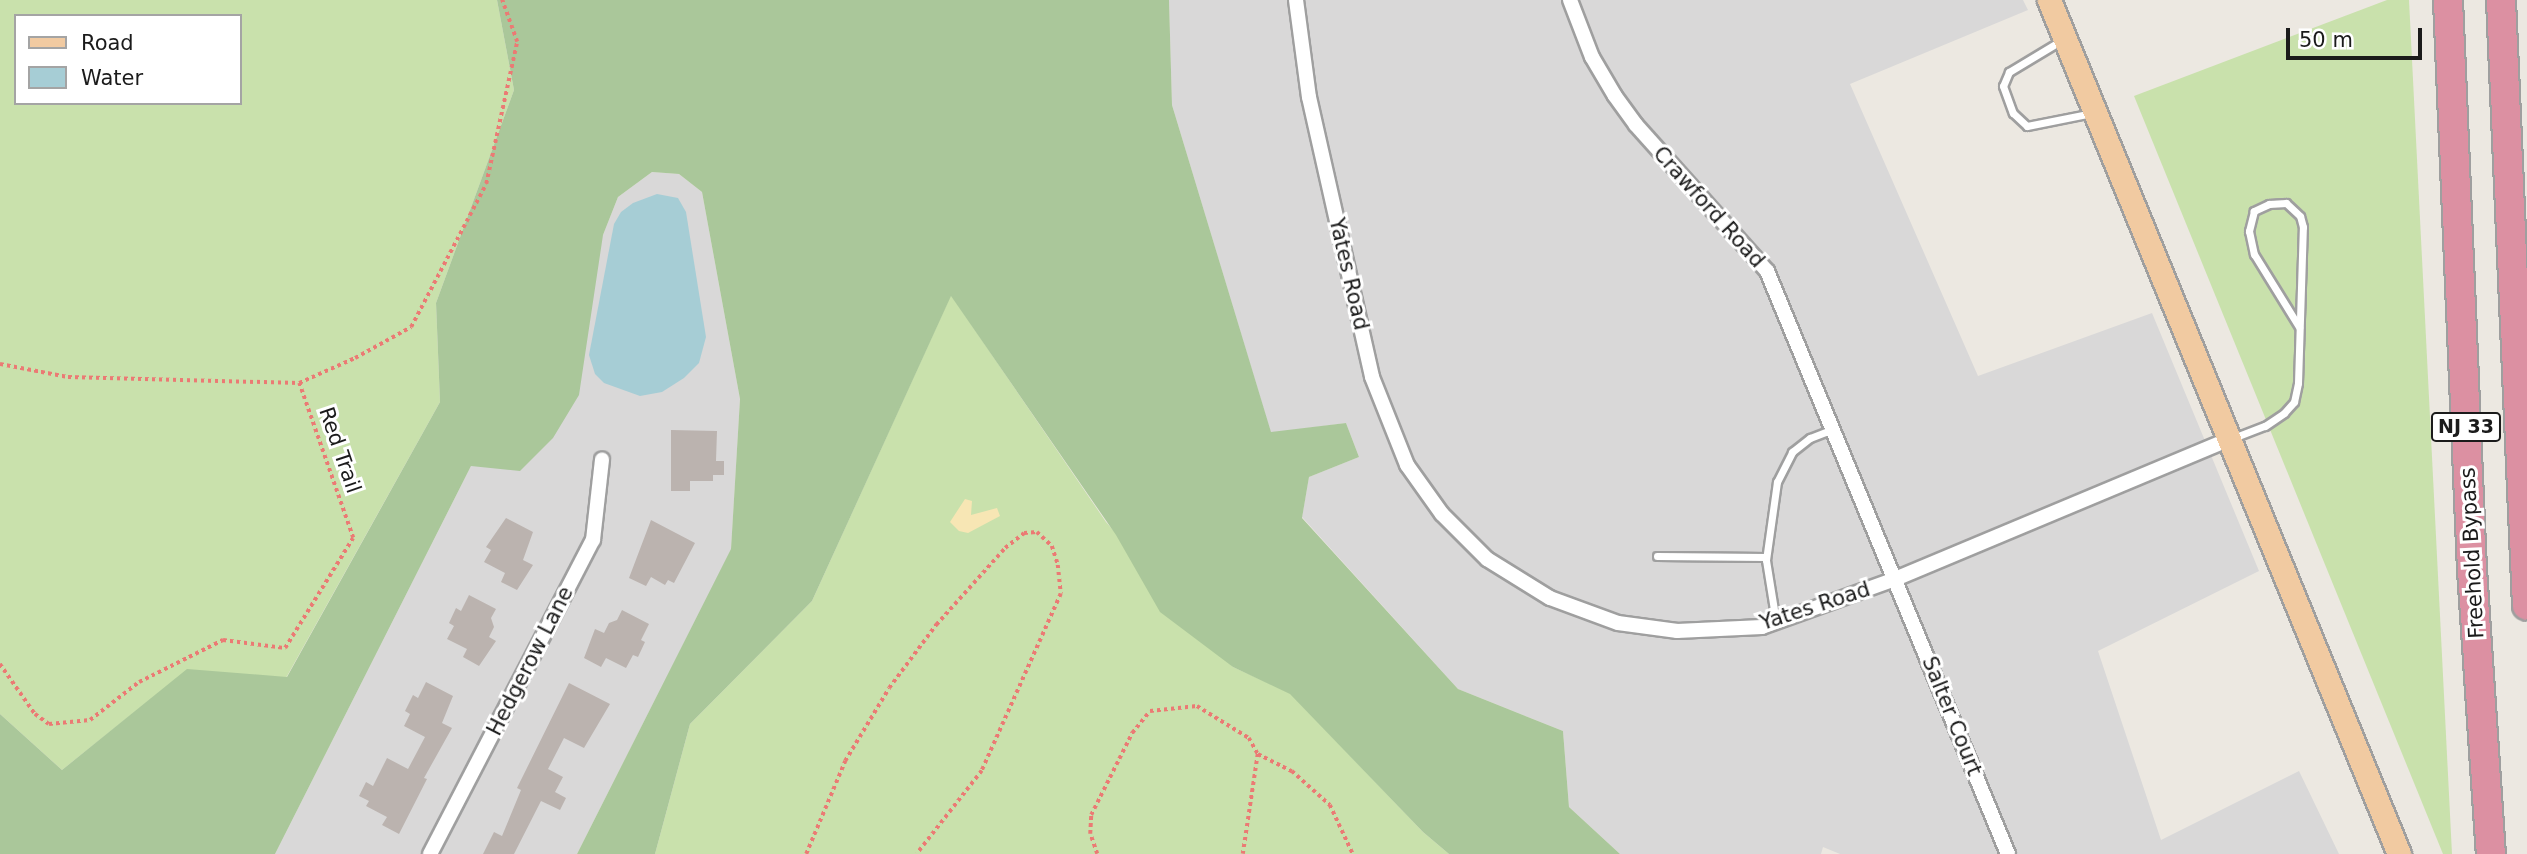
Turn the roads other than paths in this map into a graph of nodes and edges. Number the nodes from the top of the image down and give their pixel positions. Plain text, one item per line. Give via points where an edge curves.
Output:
1 (1296, 0) edge
2 (1570, 0) edge
3 (2049, 0) edge
4 (2448, 0) edge
5 (2501, 0) edge
6 (2065, 38) junction
7 (2096, 113) junction
8 (2299, 327) junction
9 (1833, 429) junction
10 (2230, 439) junction
11 (602, 460) dead end
12 (1657, 556) dead end
13 (1766, 557) junction
14 (1895, 579) junction
15 (2527, 605) edge
16 (1776, 622) junction
17 (430, 854) edge
18 (2008, 854) edge
19 (2399, 854) edge
20 (2491, 854) edge

1 - 16 street, Yates Road via 1309,97 1372,377 1407,465 1442,513 1487,559 1550,598 1618,623 1677,631 1762,627
2 - 9 street, Crawford Road via 1592,57 1622,106 1767,271
3 - 6 main road
4 - 20 highway, Freehold Bypass / NJ 33 via 2471,556
5 - 15 highway, NJ 33
6 - 7 main road
6 - 7 lane via 2009,72 2003,86 2013,113 2027,126
7 - 10 main road
8 - 8 lane via 2303,227 2300,216 2286,203 2269,204 2254,211 2249,231 2254,254
8 - 10 lane via 2294,402 2266,426
9 - 13 lane via 1792,452 1777,482
9 - 14 street, Crawford Road
10 - 14 street, Yates Road
10 - 19 main road
11 - 17 street, Hedgerow Lane via 593,540
12 - 13 lane
13 - 16 lane
14 - 16 street, Yates Road
14 - 18 street, Salter Court

